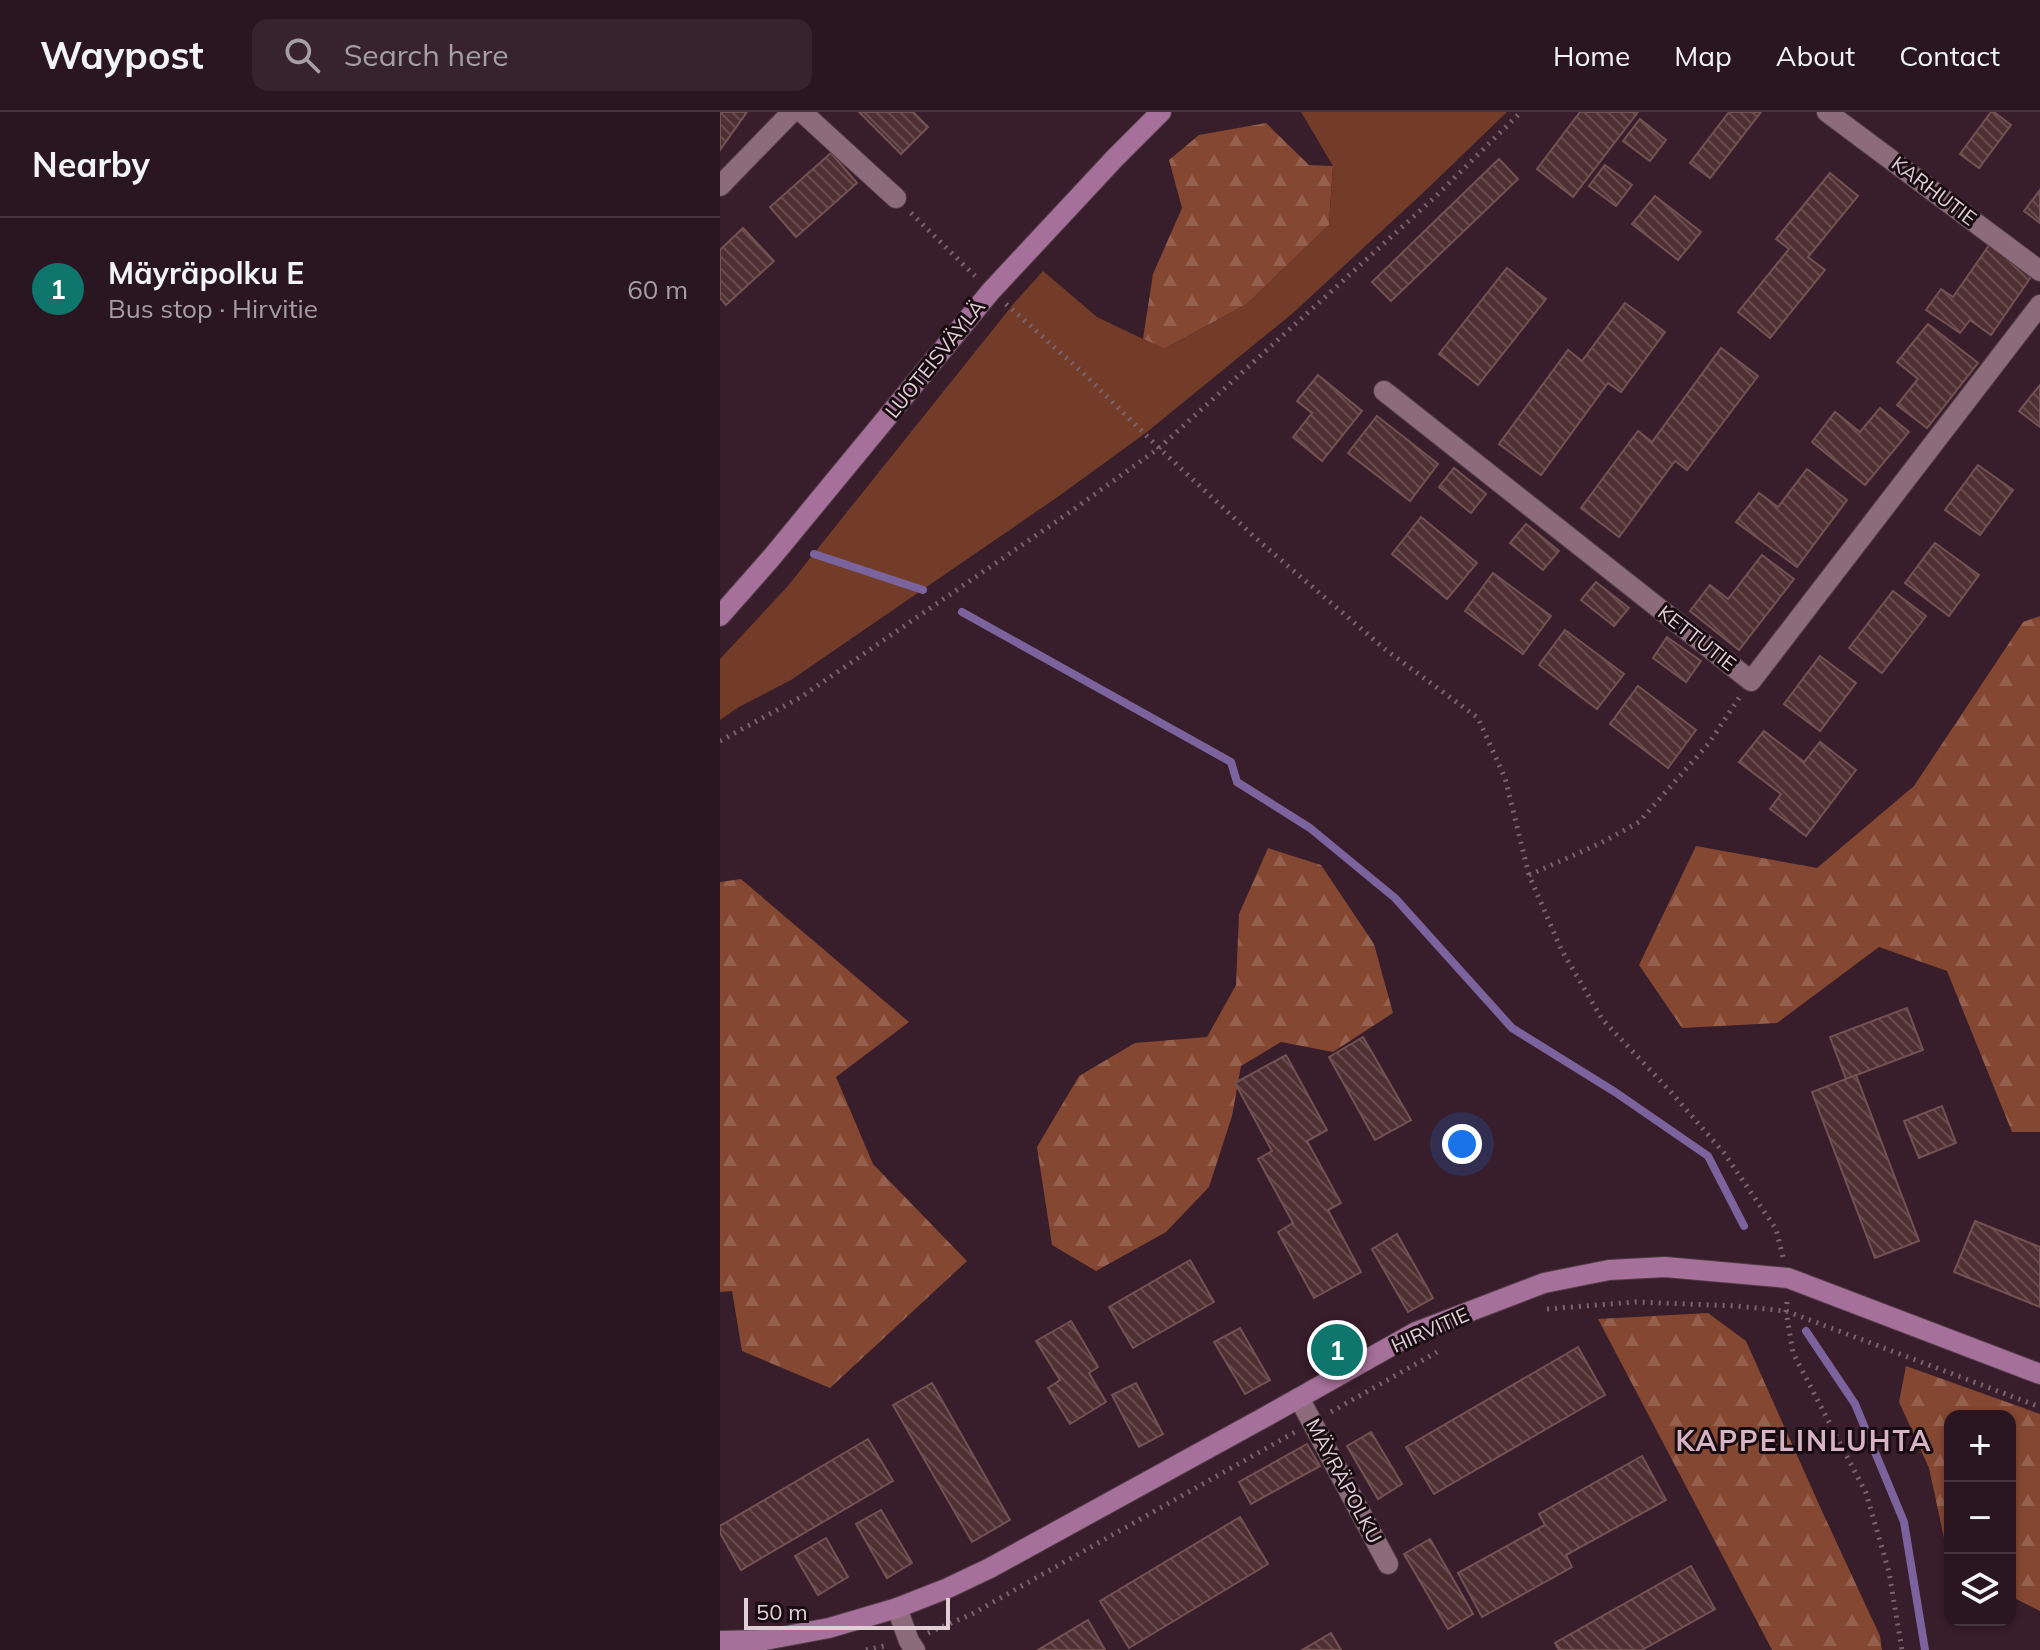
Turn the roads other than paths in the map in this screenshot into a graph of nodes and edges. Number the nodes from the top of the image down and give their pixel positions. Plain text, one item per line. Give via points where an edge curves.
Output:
1 (792, 112) edge
2 (802, 112) edge
3 (1161, 112) edge
4 (1827, 112) edge
5 (720, 186) edge
6 (896, 198) road end
7 (2040, 271) edge
8 (2040, 305) edge
9 (1384, 391) dead end
10 (720, 616) edge
11 (2040, 1374) edge
12 (1299, 1398) junction
13 (1388, 1564) dead end
14 (897, 1608) junction
15 (720, 1641) edge
16 (912, 1645) edge

1 - 5 street
2 - 6 street
3 - 10 street, LUOTEISVÄYLÄ via 991,291
4 - 7 street, KARHUTIE
8 - 9 street, KETTUTIE via 1751,681
11 - 12 street, HIRVITIE via 1788,1278 1665,1267 1609,1270 1544,1283 1416,1332
12 - 13 street, MÄYRÄPOLKU
12 - 14 street, HIRVITIE via 990,1568
14 - 15 street, HIRVITIE via 765,1640
14 - 16 street

